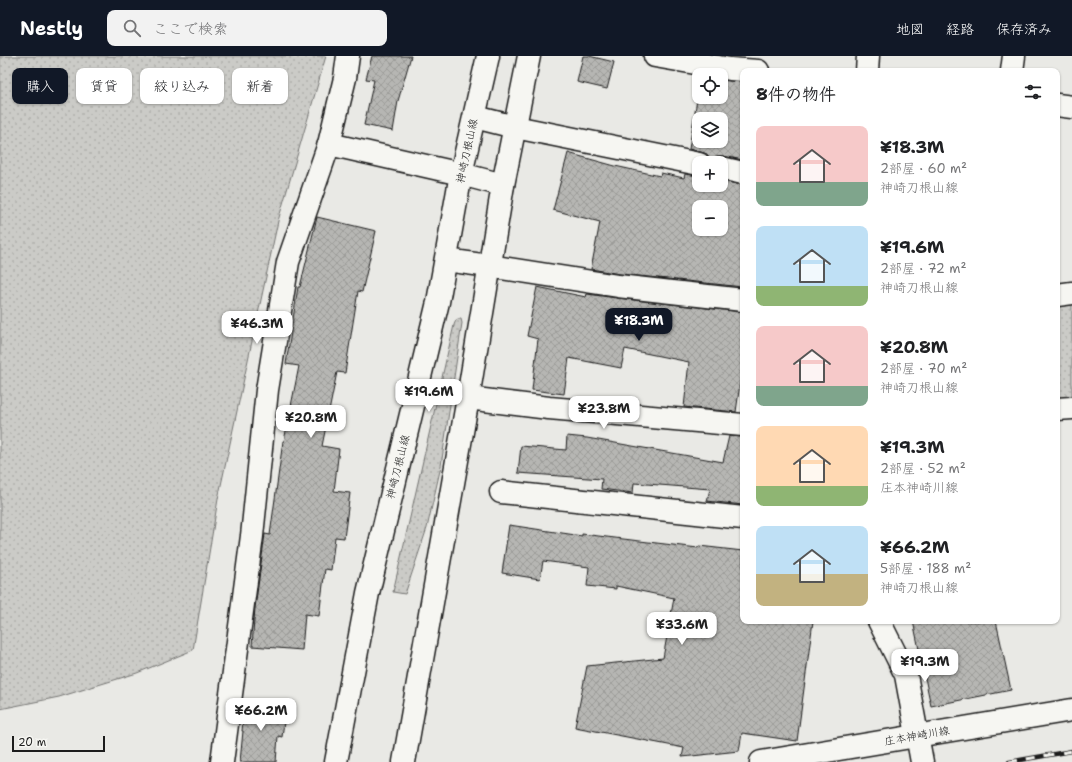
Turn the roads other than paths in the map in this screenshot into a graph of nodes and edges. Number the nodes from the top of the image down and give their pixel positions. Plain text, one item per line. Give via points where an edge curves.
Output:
1 (348, 56) edge
2 (488, 56) edge
3 (529, 56) edge
4 (655, 56) edge
5 (868, 56) edge
6 (1014, 56) edge
7 (867, 68) edge
8 (1012, 68) edge
9 (740, 70) edge
10 (1060, 105) edge
11 (1072, 107) edge
12 (474, 117) junction
13 (515, 128) junction
14 (329, 144) junction
15 (692, 163) edge
16 (728, 169) edge
17 (740, 171) edge
18 (461, 174) junction
19 (503, 185) junction
20 (446, 260) junction
21 (489, 266) junction
22 (1072, 293) edge
23 (1060, 295) edge
24 (740, 300) edge
25 (468, 398) junction
26 (1072, 408) edge
27 (1060, 409) edge
28 (740, 425) edge
29 (501, 492) dead end
30 (740, 518) edge
31 (880, 624) edge
32 (1072, 710) edge
33 (918, 736) junction
34 (222, 762) edge
35 (336, 762) edge
36 (404, 762) edge
37 (761, 762) edge
38 (922, 762) edge

1 - 14 street
2 - 12 street, 神崎刀根山線
3 - 13 street
4 - 9 street
5 - 7 street
6 - 8 street
10 - 11 street
12 - 13 street
12 - 18 street, 神崎刀根山線
13 - 15 street
13 - 19 street
14 - 18 street
14 - 34 street via 286,269 267,390 252,536
16 - 17 street
18 - 19 street
18 - 20 street, 神崎刀根山線
19 - 21 street
20 - 21 street
20 - 35 street, 神崎刀根山線 via 368,593
21 - 24 street via 618,286
21 - 25 street
22 - 23 street
25 - 28 street via 549,408
25 - 36 street
26 - 27 street
29 - 30 street
31 - 33 street via 906,675
32 - 33 street, 庄本神崎川線
33 - 37 street, 庄本神崎川線
33 - 38 street

